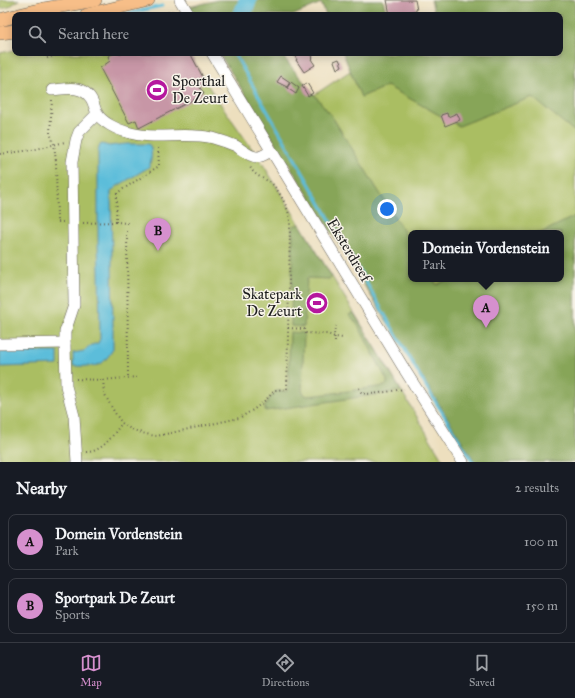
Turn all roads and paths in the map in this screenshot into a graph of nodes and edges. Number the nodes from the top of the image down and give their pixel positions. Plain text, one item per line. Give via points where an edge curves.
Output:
1 (95, 0) edge
2 (148, 0) edge
3 (180, 0) edge
4 (44, 8) edge
5 (30, 12) edge
6 (100, 12) edge
7 (165, 12) edge
8 (181, 12) edge
9 (187, 12) edge
10 (12, 17) edge
11 (0, 20) edge
12 (12, 32) edge
13 (0, 34) edge
14 (53, 56) edge
15 (214, 56) edge
16 (47, 58) dead end
17 (52, 90) joint
18 (97, 114) junction
19 (158, 136) junction
20 (76, 140) junction
21 (54, 144) junction
22 (271, 151) junction
23 (0, 154) edge
24 (253, 156) junction
25 (73, 222) junction
26 (115, 222) junction
27 (336, 326) dead end
28 (288, 328) junction
29 (335, 337) junction
30 (344, 338) dead end
31 (336, 342) dead end
32 (65, 343) junction
33 (0, 344) edge
34 (137, 377) dead end
35 (128, 378) junction
36 (66, 379) junction
37 (103, 380) junction
38 (416, 387) junction
39 (359, 388) dead end
40 (122, 423) junction
41 (76, 457) edge
42 (463, 462) edge

1 - 4 main road
2 - 6 main road
3 - 9 street
4 - 5 main road
7 - 8 path
10 - 11 main road
12 - 13 main road
14 - 16 path
15 - 22 street, Eksterdreef
17 - 18 street via 73,88 81,91 90,96
17 - 21 path via 50,133
18 - 19 street via 106,123 128,133
18 - 20 street via 79,132
19 - 24 street via 201,135 235,146
19 - 26 path via 158,166 117,193
20 - 21 path
20 - 25 street via 72,162
21 - 23 path
21 - 25 path via 57,222
22 - 24 street via 259,157
22 - 38 street, Eksterdreef
24 - 28 path via 249,164 250,169 274,186 289,214
25 - 26 path
25 - 32 street via 74,305 65,332
26 - 35 path via 127,223
27 - 29 path
28 - 29 path via 304,329 306,333 328,334
28 - 40 path via 287,389 275,390 252,412 240,418 157,436 134,430
29 - 30 path
29 - 31 path
32 - 33 street
32 - 36 street
34 - 35 path
35 - 37 path
36 - 37 path
36 - 41 street via 74,416
37 - 40 path via 104,392
38 - 39 path via 372,394 363,393
38 - 42 street, Eksterdreef
40 - 41 path via 98,449

